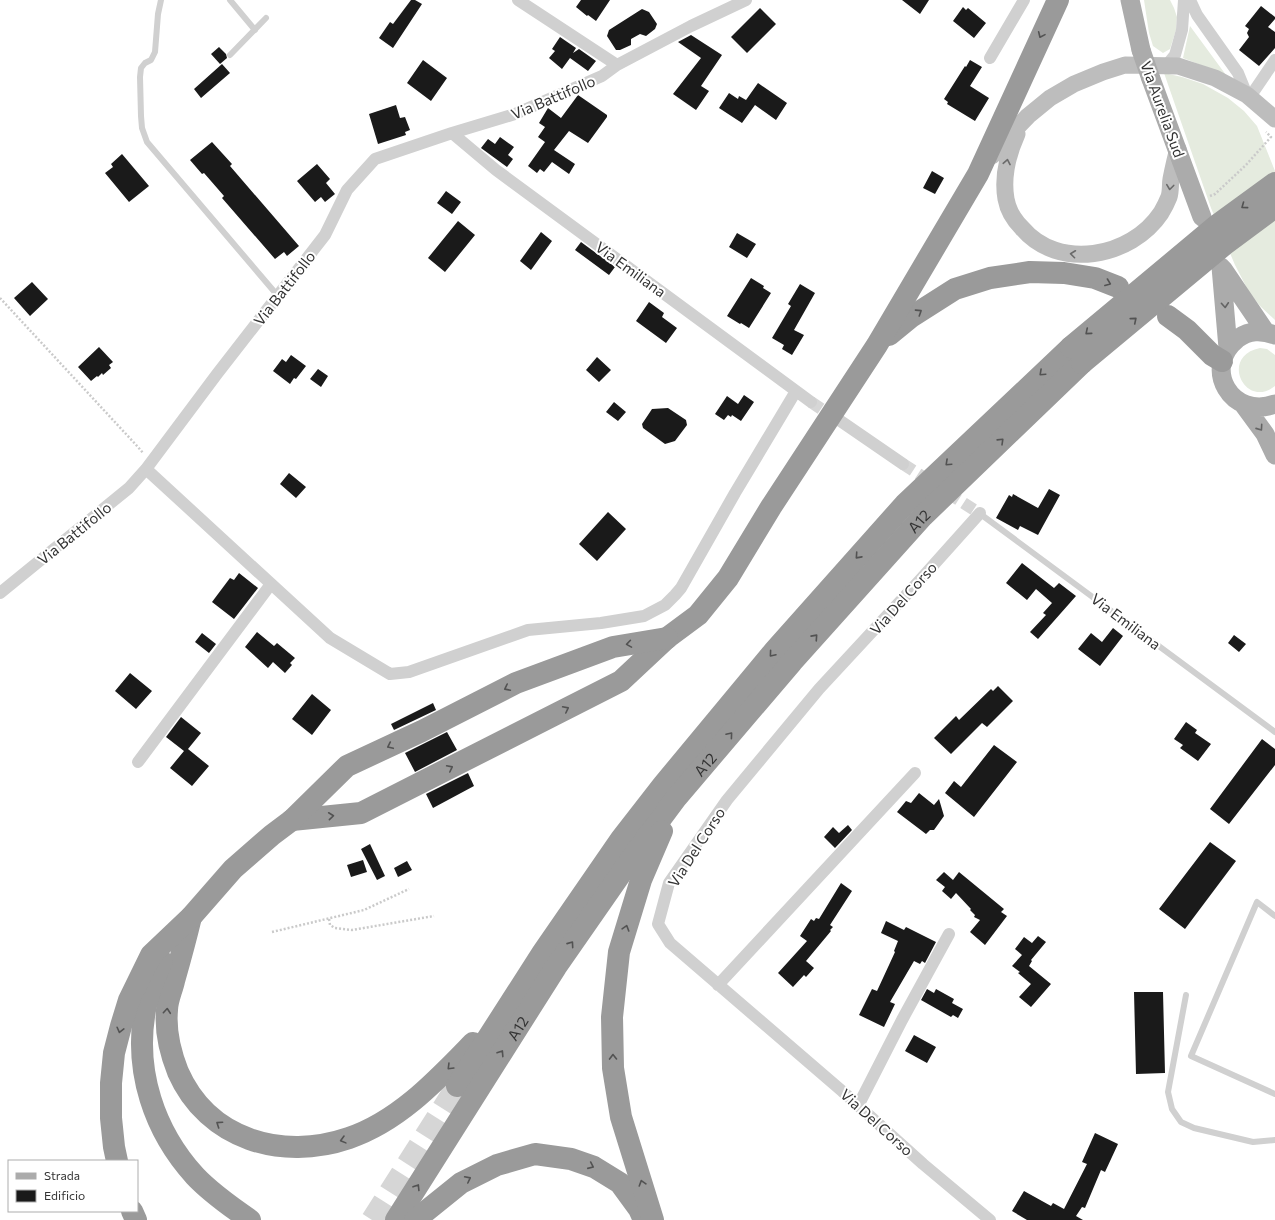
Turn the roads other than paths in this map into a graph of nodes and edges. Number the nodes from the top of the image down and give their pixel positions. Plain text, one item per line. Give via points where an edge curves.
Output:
1 (161, 0) edge
2 (230, 0) edge
3 (518, 0) edge
4 (746, 0) edge
5 (1024, 0) edge
6 (1058, 0) edge
7 (1130, 0) edge
8 (1184, 0) edge
9 (1190, 0) edge
10 (266, 18) dead end
11 (255, 30) junction
12 (230, 55) dead end
13 (990, 58) dead end
14 (1275, 60) edge
15 (617, 65) junction
16 (1166, 66) junction
17 (1249, 96) junction
18 (1274, 117) edge
19 (1020, 124) junction
20 (452, 133) junction
21 (1178, 149) junction
22 (978, 174) junction
23 (1275, 183) edge
24 (1275, 207) edge
25 (1199, 208) road end
26 (1118, 287) dead end
27 (278, 296) junction
28 (1168, 316) dead end
29 (1270, 333) edge
30 (877, 345) junction
31 (1225, 354) junction
32 (1076, 355) junction
33 (796, 391) junction
34 (811, 402) tunnel mouth
35 (1243, 404) junction
36 (1275, 404) edge
37 (839, 420) tunnel mouth
38 (1275, 455) edge
39 (903, 464) tunnel mouth
40 (146, 469) junction
41 (978, 512) joint
42 (271, 584) junction
43 (0, 593) edge
44 (667, 638) junction
45 (1275, 732) edge
46 (138, 762) dead end
47 (915, 773) dead end
48 (677, 797) junction
49 (292, 820) junction
50 (1275, 916) edge
51 (191, 917) junction
52 (949, 934) dead end
53 (718, 985) junction
54 (1186, 995) dead end
55 (506, 1009) junction
56 (456, 1086) tunnel mouth
57 (1275, 1094) edge
58 (858, 1106) junction
59 (1275, 1140) edge
60 (117, 1160) edge
61 (250, 1220) edge
62 (396, 1220) edge
63 (415, 1220) edge
64 (644, 1220) edge
65 (653, 1220) edge
66 (990, 1220) edge

1 - 27 lane via 156,52 141,68 140,78 142,128 147,142
2 - 11 lane
3 - 15 street, Via Battifollo
4 - 15 street, Via Battifollo
5 - 13 street
6 -> 22 highway
7 - 21 main road, Via Aurelia Sud, bridge via 1141,50
8 - 16 street via 1182,30 1175,55
9 - 17 street via 1197,16 1238,73
10 - 11 lane
11 - 12 lane
14 - 17 street
15 - 20 street, Via Battifollo via 602,76 515,114
16 - 17 main road via 1178,66 1215,78
16 - 19 main road via 1125,65 1103,72 1050,98
17 - 18 main road
21 -> 19 main road via 1169,196 1152,225 1136,238 1117,248 1094,255 1072,255 1046,247 1028,235 1013,218 1006,199 1005,171
19 - 22 main road
20 - 27 street, Via Battifollo via 375,160 347,190 325,235
20 - 33 street, Via Emiliana via 496,170
21 - 25 main road, Via Aurelia Sud
22 - 30 highway
23 -> 32 highway, A12, bridge via 1216,226
32 -> 24 highway, A12, bridge
30 -> 26 highway via 911,317 955,289 990,278 1030,272 1064,272 1095,278
27 - 40 street, Via Battifollo
28 - 31 highway via 1187,330 1212,355
29 - 31 main road via 1253,331 1242,335
29 -> 31 main road via 1221,267
30 - 44 highway via 728,578 698,614
31 - 35 main road via 1221,372 1223,382 1231,394
48 -> 32 highway, A12 / A12 via 792,662 923,516
32 -> 55 highway, A12 / A12 via 905,504 775,650 663,784 621,839
33 - 34 street, Via Emiliana
33 - 42 street via 681,588 665,605 644,616 528,630 409,672 390,674 330,638
35 - 36 main road via 1255,407
35 -> 38 main road via 1265,434
37 - 39 street
40 - 42 street
40 - 43 street, Via Battifollo via 129,488
41 - 45 lane, Via Emiliana
41 - 53 street, Via Del Corso via 814,696 727,800 669,883 658,924 670,943
42 - 46 street
44 -> 49 highway via 613,647 516,683 347,766
49 -> 44 highway via 361,813 621,680
47 - 53 street
62 -> 48 highway, A12 / A12 via 556,966
65 -> 48 highway via 621,1118 613,1068 612,1017 619,952 641,880
49 - 51 highway via 233,869
50 - 57 lane via 1257,902 1191,1056
55 -> 51 highway via 427,1089 378,1125 350,1138 318,1146 291,1148 264,1144 237,1135 215,1122 197,1104 183,1084 173,1061 167,1037 167,1009
51 -> 60 highway via 152,955 129,1000 121,1026 114,1054 111,1083 111,1118
51 - 61 highway via 163,960 145,1009 142,1057 146,1083 152,1107 162,1130 177,1153 196,1177 219,1198
52 - 58 street
53 - 58 street, Via Del Corso
54 - 59 lane via 1168,1092 1172,1109 1181,1122 1194,1128 1253,1142
55 - 56 highway, A12 / A12
58 - 66 street, Via Del Corso
63 -> 64 highway via 461,1183 497,1165 535,1154 571,1159 594,1167 620,1184 639,1208

